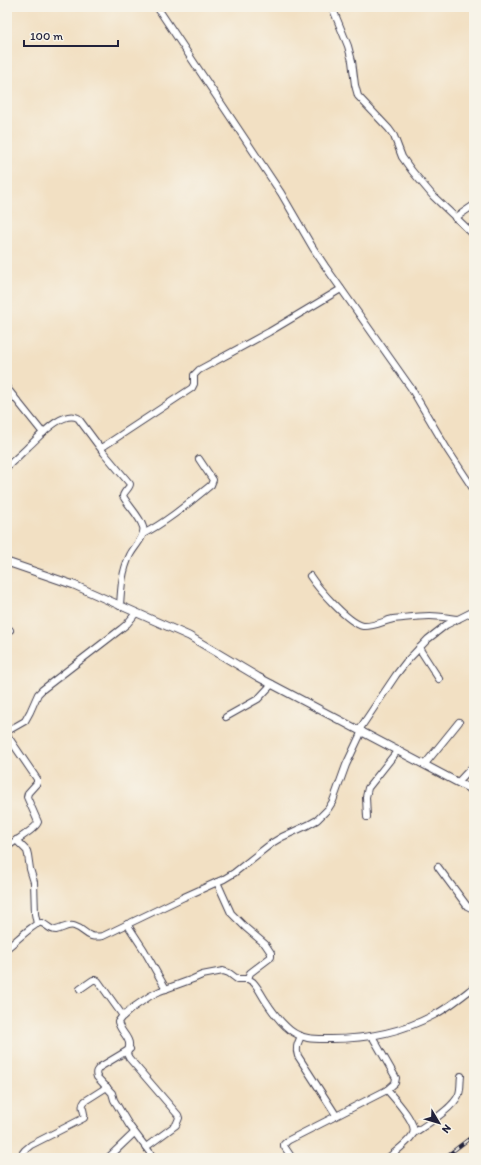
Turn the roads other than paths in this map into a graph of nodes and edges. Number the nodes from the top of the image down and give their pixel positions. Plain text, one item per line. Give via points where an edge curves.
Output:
1 (157, 7) edge
2 (332, 7) edge
3 (474, 205) edge
4 (456, 218) junction
5 (474, 235) edge
6 (341, 289) junction
7 (7, 388) edge
8 (43, 433) junction
9 (101, 448) junction
10 (199, 458) dead end
11 (7, 467) edge
12 (474, 490) edge
13 (143, 534) junction
14 (7, 562) edge
15 (310, 576) dead end
16 (120, 606) junction
17 (474, 611) edge
18 (136, 613) junction
19 (458, 618) junction
20 (419, 648) junction
21 (439, 679) dead end
22 (272, 684) junction
23 (226, 717) dead end
24 (459, 722) dead end
25 (7, 730) edge
26 (361, 731) junction
27 (7, 735) edge
28 (398, 750) junction
29 (425, 764) junction
30 (474, 764) edge
31 (458, 782) junction
32 (474, 791) edge
33 (367, 817) dead end
34 (16, 840) junction
35 (7, 848) edge
36 (438, 867) dead end
37 (217, 882) junction
38 (474, 908) edge
39 (37, 924) junction
40 (127, 924) junction
41 (7, 948) edge
42 (248, 979) junction
43 (474, 987) edge
44 (80, 989) dead end
45 (166, 989) junction
46 (123, 1016) junction
47 (301, 1036) junction
48 (372, 1036) junction
49 (130, 1049) junction
50 (461, 1076) dead end
51 (107, 1087) junction
52 (387, 1090) junction
53 (336, 1115) junction
54 (134, 1133) junction
55 (414, 1133) junction
56 (146, 1147) junction
57 (19, 1158) edge
58 (108, 1158) edge
59 (154, 1158) edge
60 (292, 1158) edge
61 (388, 1158) edge

1 - 6 street via 264,166
2 - 4 street via 348,46 358,96 389,129 402,157 412,171
3 - 4 street
4 - 5 street
6 - 9 street via 199,370 194,375 192,388
6 - 12 street via 411,388
7 - 8 street
8 - 9 street via 58,422 76,417
8 - 11 street
9 - 13 street via 130,484 123,496 136,512
10 - 13 street via 212,477 211,485 158,526
13 - 16 street via 124,570
14 - 16 street via 74,585
15 - 19 street via 328,599 362,626 414,617
16 - 18 street
17 - 19 street
18 - 22 street via 189,636
18 - 25 street via 121,629 42,690 25,721
19 - 20 street via 437,631
20 - 21 street
20 - 26 street via 387,687
22 - 23 street via 258,699
22 - 26 street
24 - 29 street
26 - 28 street
26 - 37 street via 333,801 324,814 308,826 272,843 234,873
27 - 34 street via 37,781 27,797 38,824
28 - 29 street
28 - 33 street via 368,788
29 - 31 street
30 - 31 street
31 - 32 street
34 - 35 street
34 - 39 street via 28,855 34,882
36 - 38 street via 467,906
37 - 40 street
37 - 42 street via 231,913 272,953 271,958 250,973
39 - 40 street via 42,923 54,930 74,926 96,937
39 - 41 street
40 - 45 street
42 - 45 street via 237,979 224,971 202,975
42 - 47 street via 255,984 277,1018
43 - 48 street via 434,1015 393,1032
44 - 46 street via 93,980 98,981
45 - 46 street via 150,996
46 - 49 street via 119,1020 119,1025 129,1041
47 - 48 street via 352,1039
47 - 53 street via 296,1051 298,1056
48 - 52 street via 396,1078 395,1083
49 - 51 street via 97,1071 97,1077
49 - 56 street via 127,1054 129,1058 180,1118 176,1126
50 - 55 street via 456,1100
51 - 54 street
51 - 57 street via 85,1101 82,1108 84,1118 31,1145
52 - 53 street
52 - 55 street via 409,1119
53 - 60 street via 286,1142 284,1146
54 - 56 street
54 - 58 street
55 - 61 street
56 - 59 street

